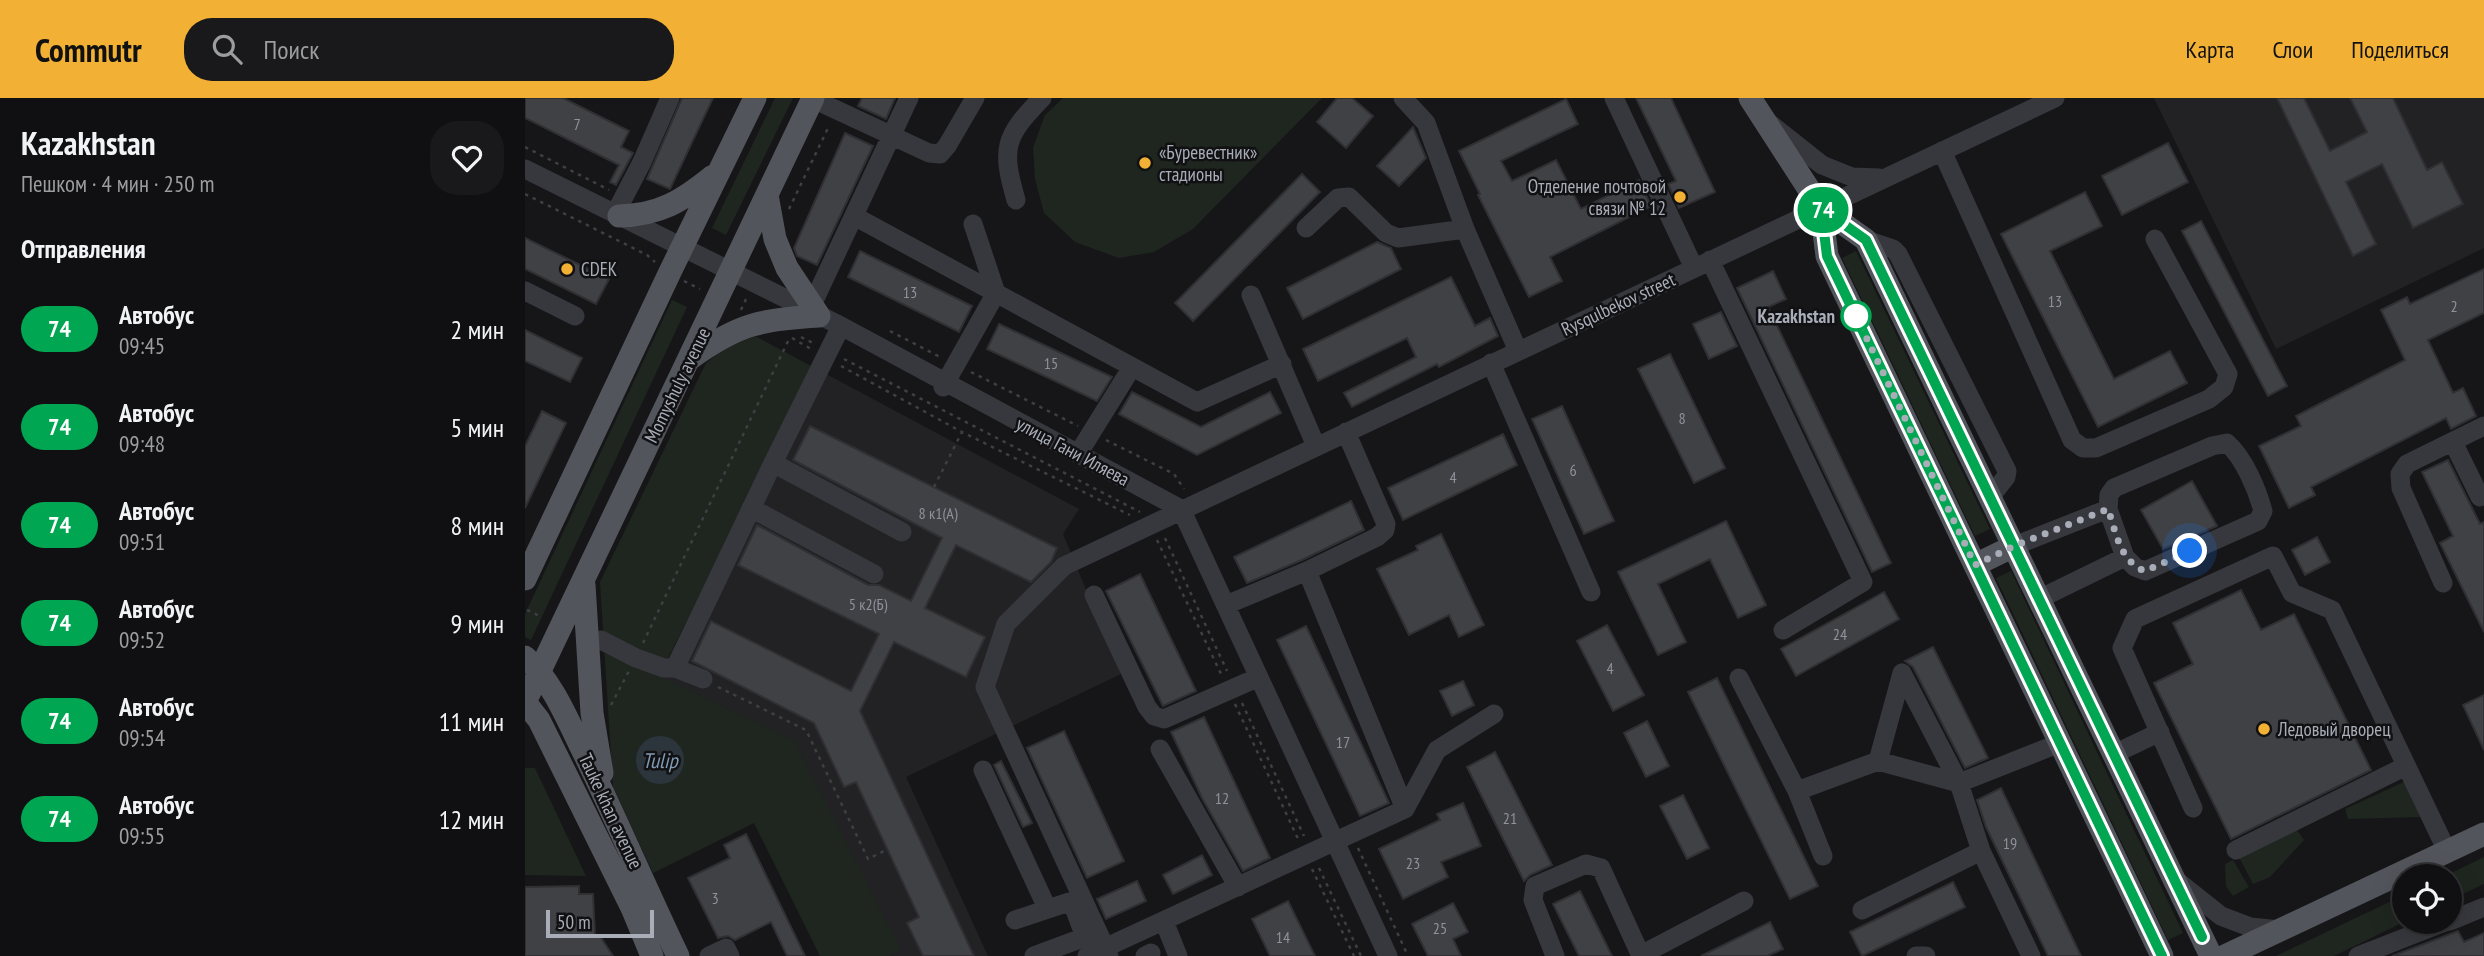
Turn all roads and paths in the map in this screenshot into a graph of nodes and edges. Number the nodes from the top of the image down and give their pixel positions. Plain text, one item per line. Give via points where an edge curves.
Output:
1 (670, 98) edge
2 (755, 98) edge
3 (813, 98) edge
4 (909, 98) edge
5 (975, 98) edge
6 (1042, 98) edge
7 (1403, 98) edge
8 (1614, 98) edge
9 (1749, 98) edge
10 (2050, 99) edge
11 (836, 110) junction
12 (1762, 118) junction
13 (892, 135) junction
14 (525, 147) edge
15 (1942, 151) junction
16 (525, 169) edge
17 (721, 170) junction
18 (1884, 179) junction
19 (525, 194) edge
20 (767, 195) junction
21 (1016, 200) dead end
22 (1821, 208) junction
23 (619, 209) junction
24 (854, 216) junction
25 (973, 224) dead end
26 (1306, 228) dead end
27 (1465, 229) junction
28 (775, 239) junction
29 (2155, 239) dead end
30 (683, 248) junction
31 (1702, 264) junction
32 (659, 265) dead end
33 (732, 271) junction
34 (684, 280) dead end
35 (700, 289) dead end
36 (525, 291) edge
37 (996, 293) junction
38 (1251, 295) dead end
39 (816, 310) junction
40 (575, 316) dead end
41 (841, 326) junction
42 (886, 330) dead end
43 (796, 334) dead end
44 (790, 337) dead end
45 (827, 351) junction
46 (1518, 351) junction
47 (691, 358) junction
48 (1491, 363) junction
49 (1282, 364) junction
50 (956, 365) junction
51 (1132, 367) junction
52 (944, 384) junction
53 (2484, 426) edge
54 (962, 432) dead end
55 (1346, 432) junction
56 (1091, 433) junction
57 (2453, 442) junction
58 (1316, 446) junction
59 (1078, 454) junction
60 (771, 467) junction
61 (1174, 474) dead end
62 (934, 487) dead end
63 (2480, 497) dead end
64 (751, 508) junction
65 (1181, 509) junction
66 (2108, 509) junction
67 (1157, 521) junction
68 (902, 532) dead end
69 (2014, 546) junction
70 (2125, 557) junction
71 (1975, 565) junction
72 (1307, 571) junction
73 (874, 574) dead end
74 (584, 578) junction
75 (525, 579) edge
76 (2443, 583) dead end
77 (1591, 592) dead end
78 (1094, 595) dead end
79 (2039, 599) junction
80 (1226, 605) junction
81 (527, 610) dead end
82 (542, 617) dead end
83 (1783, 631) dead end
84 (601, 640) dead end
85 (636, 658) junction
86 (532, 663) edge
87 (675, 668) junction
88 (1259, 677) junction
89 (1739, 678) dead end
90 (703, 679) joint
91 (1235, 688) junction
92 (610, 705) dead end
93 (530, 708) edge
94 (1494, 714) dead end
95 (2160, 732) junction
96 (2060, 743) junction
97 (1160, 749) dead end
98 (2113, 754) junction
99 (1878, 761) junction
100 (2406, 766) junction
101 (982, 770) dead end
102 (1959, 783) junction
103 (1797, 791) junction
104 (606, 797) junction
105 (2193, 808) dead end
106 (1405, 809) junction
107 (2484, 834) edge
108 (1335, 843) junction
109 (888, 849) dead end
110 (2236, 850) dead end
111 (1981, 851) junction
112 (2447, 852) junction
113 (1312, 853) junction
114 (1823, 856) dead end
115 (2173, 878) junction
116 (1238, 887) junction
117 (1744, 901) dead end
118 (2484, 907) edge
119 (1047, 908) junction
120 (1862, 910) dead end
121 (2462, 916) edge
122 (1015, 920) dead end
123 (1164, 921) junction
124 (2280, 930) junction
125 (2415, 934) edge
126 (1086, 947) edge
127 (1108, 952) edge
128 (649, 955) edge
129 (1641, 955) edge
130 (678, 956) edge
131 (709, 956) edge
132 (730, 956) edge
133 (1034, 956) edge
134 (1178, 956) edge
135 (1361, 956) edge
136 (1388, 956) edge
137 (1555, 956) edge
138 (1916, 956) edge
139 (1926, 956) edge
140 (2031, 956) edge
141 (2162, 956) edge
142 (2211, 956) edge
143 (2225, 956) edge
144 (2358, 956) edge

1 - 23 street
2 - 17 main road
3 - 11 street
3 - 20 main road, Momyshuly avenue
4 - 13 street
5 - 13 street via 940,154
6 - 21 street via 1010,138 1006,166
7 - 27 street via 1426,123
8 - 31 street
9 - 12 main road
10 - 15 street, Rysqulbekov street
11 - 13 street
11 - 28 path
12 - 18 street via 1822,165 1852,177
12 - 22 main road
13 - 24 street
14 - 23 path
15 - 18 street, Rysqulbekov street
15 - 29 street via 2073,440 2083,448 2109,443 2209,399 2224,387 2228,374
16 - 23 street, улица Гани Иляева
17 - 23 main road via 671,206 640,215
17 - 30 main road
18 - 22 street, Rysqulbekov street
19 - 32 path
20 - 28 main road
20 - 33 main road, Momyshuly avenue
22 - 31 street, Rysqulbekov street
22 - 69 main road via 1866,240
22 - 71 main road via 1827,256
23 - 30 street, улица Гани Иляева
24 - 37 street
24 - 39 street
25 - 37 street
26 - 27 street via 1338,198 1349,197 1386,233 1398,238
27 - 46 street
28 - 39 main road via 787,268
30 - 33 street, улица Гани Иляева
30 - 75 main road
31 - 46 street, Rysqulbekov street
31 - 83 street via 1863,582
33 - 39 street, улица Гани Иляева
33 - 47 main road, Momyshuly avenue
34 - 35 path
36 - 40 street
37 - 50 street
37 - 51 street
38 - 49 street
39 - 41 street, улица Гани Иляева
39 - 47 main road via 760,321 712,342
41 - 45 street
41 - 52 street, улица Гани Иляева
42 - 50 path
43 - 45 path
44 - 85 path
45 - 60 street
45 - 67 path
46 - 48 street, Rysqulbekov street
47 - 74 main road, Momyshuly avenue
48 - 55 street, Rysqulbekov street
48 - 77 street
49 - 51 street via 1197,402
49 - 58 street
50 - 52 street
50 - 56 path
51 - 56 street
52 - 59 street, улица Гани Иляева
53 - 57 street
54 - 62 path
55 - 58 street, Rysqulbekov street
55 - 72 street via 1385,530
56 - 59 street
56 - 61 path
57 - 63 street
57 - 76 street via 2407,464 2400,474 2401,488
58 - 65 street, Rysqulbekov street
59 - 65 street, улица Гани Иляева
60 - 64 street
60 - 68 street via 773,463
64 - 73 street
64 - 87 street
65 - 67 street, Rysqulbekov street
65 - 80 street
66 - 69 street
66 - 70 street
66 - 70 street via 2114,488 2227,443 2260,500 2263,511 2257,521 2145,571
67 - 91 path
67 - 127 street, Rysqulbekov street via 1063,566 1006,624 985,687
69 - 71 main road
69 - 79 main road
70 - 79 street
71 - 96 main road
72 - 80 street
72 - 106 street
74 - 86 main road, Momyshuly avenue via 564,624
74 - 104 main road via 591,713
78 - 91 street via 1154,716 1164,719
79 - 98 main road
80 - 88 street
81 - 82 path
84 - 85 street
85 - 87 street
85 - 92 path
86 - 93 main road, Momyshuly avenue
86 - 104 main road, Tauke khan avenue
87 - 90 street
88 - 91 street
88 - 108 street
89 - 103 street
90 - 109 path via 806,730 868,859
91 - 113 path
93 - 128 main road, Tauke khan avenue via 633,910
94 - 106 street via 1437,750
95 - 98 street
95 - 100 street via 2122,648 2135,619 2273,556 2292,593 2332,610
95 - 105 street
96 - 102 street
96 - 141 main road
97 - 116 street
98 - 115 main road
99 - 102 street
99 - 102 street via 1902,673
99 - 103 street
100 - 110 street
100 - 112 street
101 - 119 street
102 - 111 street
103 - 114 street
104 - 130 main road, Tauke khan avenue
106 - 108 street
107 - 112 main road
108 - 113 street
108 - 136 street
111 - 120 street
111 - 140 street
112 - 124 main road
113 - 116 street
113 - 135 path
115 - 124 street via 2221,916
115 - 142 main road
116 - 123 street
117 - 129 street
118 - 121 street
119 - 122 street
119 - 126 street via 1063,902 1073,905
123 - 127 street
123 - 134 street
124 - 143 main road
125 - 144 street
126 - 127 street
126 - 133 street
129 - 137 street via 1601,869 1586,864 1535,886 1533,900
131 - 132 street via 726,948
138 - 139 street

